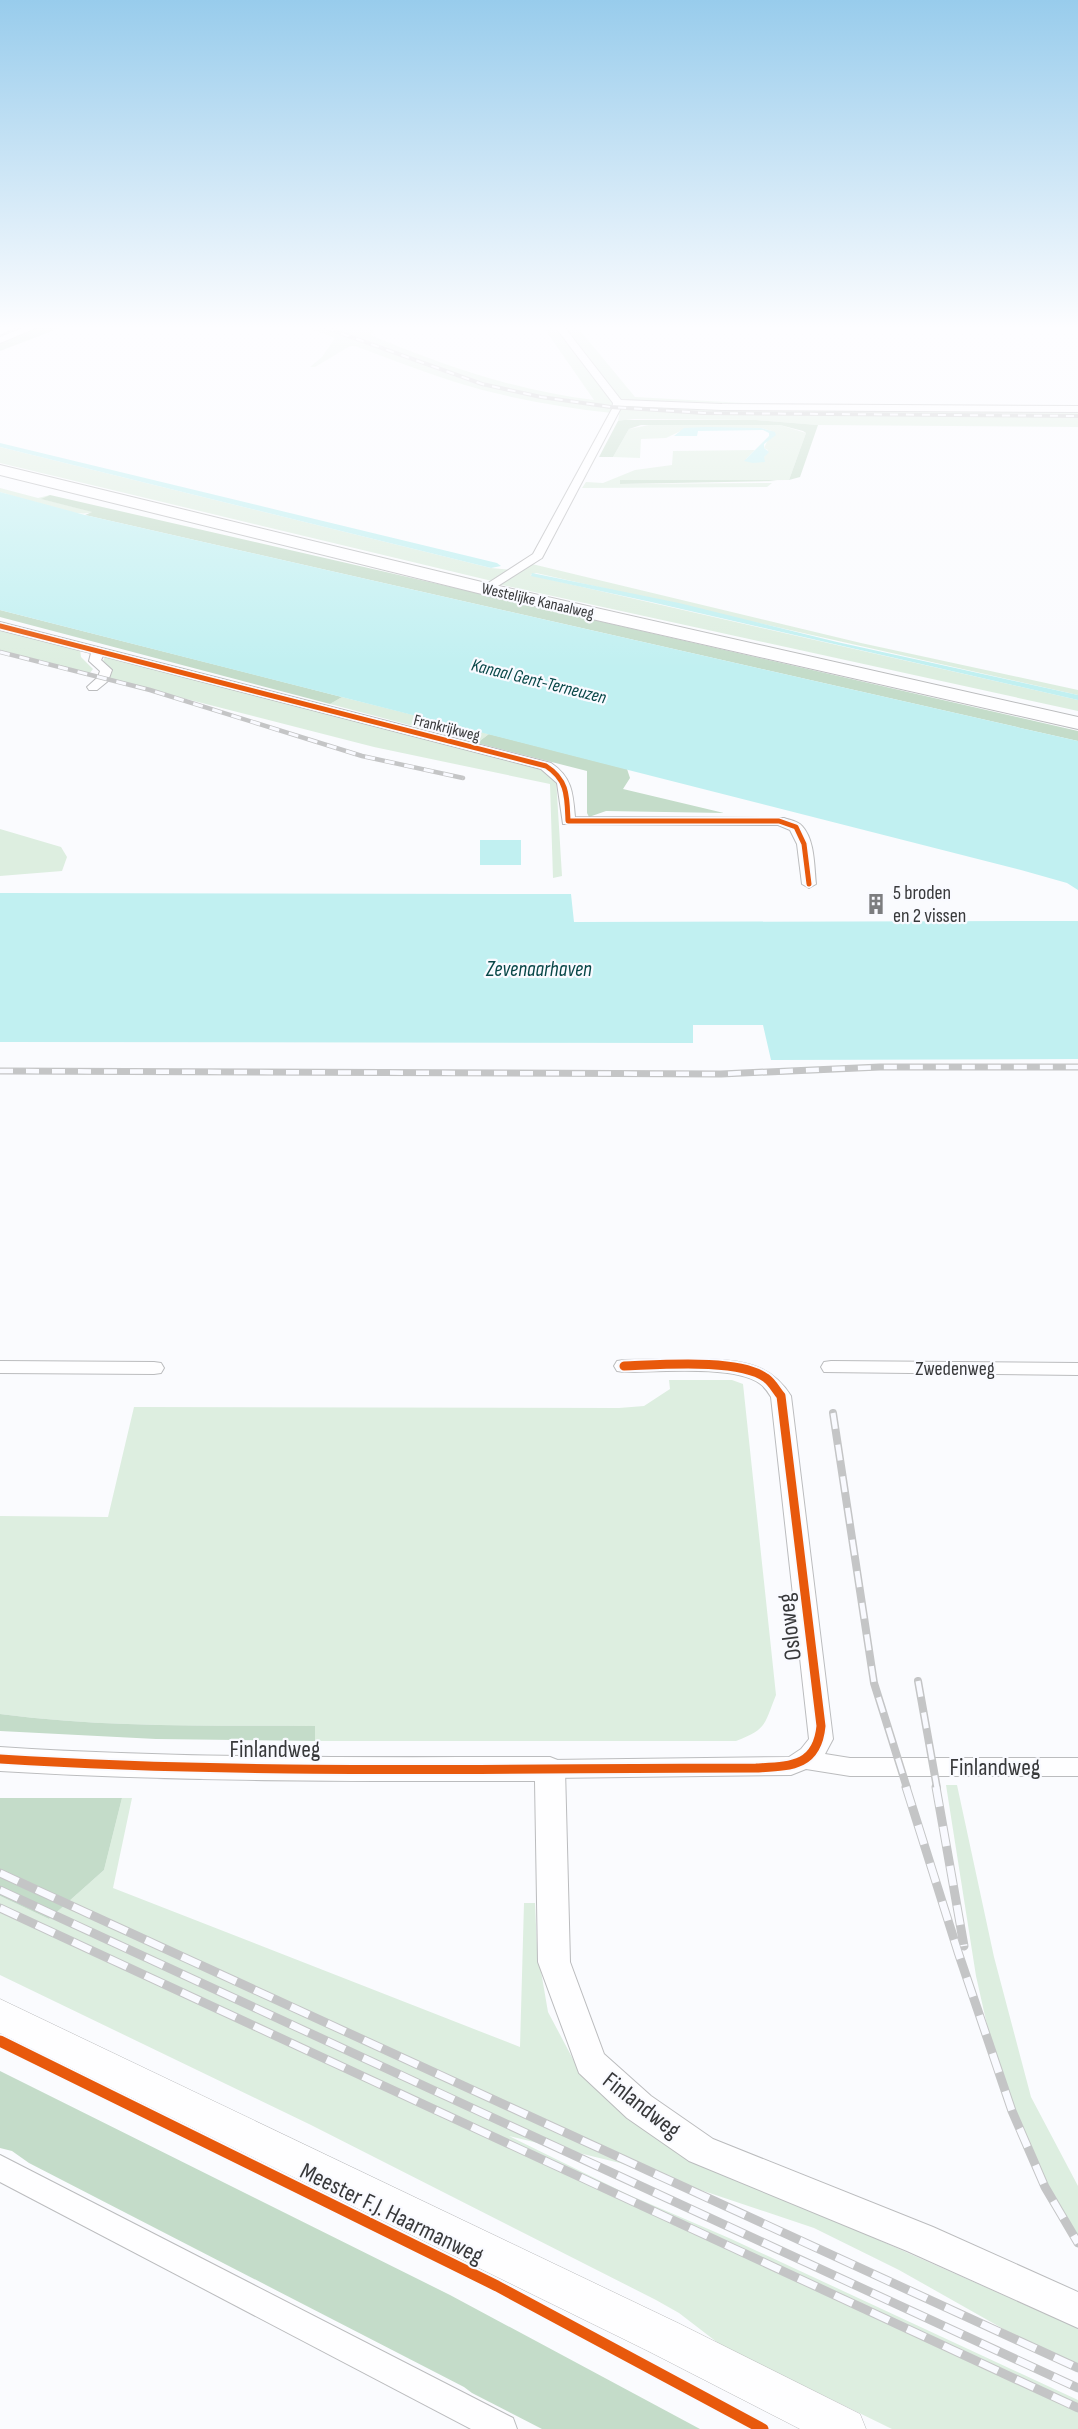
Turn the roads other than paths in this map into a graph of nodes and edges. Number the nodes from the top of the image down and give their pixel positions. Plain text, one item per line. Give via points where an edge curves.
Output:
1 (600, 441) edge
2 (0, 470) edge
3 (486, 589) junction
4 (0, 626) edge
5 (98, 651) junction
6 (93, 687) dead end
7 (1078, 723) edge
8 (809, 884) dead end
9 (624, 1366) dead end
10 (0, 1367) edge
11 (831, 1367) dead end
12 (154, 1368) dead end
13 (1078, 1369) edge
14 (0, 1759) edge
15 (805, 1760) junction
16 (1078, 1767) edge
17 (550, 1769) junction
18 (0, 2015) edge
19 (0, 2168) edge
20 (1078, 2310) edge
21 (502, 2429) edge
22 (844, 2429) edge

1 - 3 street via 538,556
2 - 3 main road, Westelijke Kanaalweg
3 - 7 main road, Westelijke Kanaalweg
4 - 5 street, Frankrijkweg
5 - 6 street via 95,661 106,673
5 - 8 street, Frankrijkweg via 546,766 558,772 565,782 568,821 779,821 796,827 804,844
9 - 15 street, Osloweg via 738,1369 765,1377 781,1396 821,1726 816,1750
10 - 12 street
11 - 13 street, Zwedenweg
14 - 17 street, Finlandweg via 229,1769
15 - 16 street, Finlandweg via 850,1767
15 - 17 street via 791,1766 756,1768
17 - 20 street, Finlandweg via 554,1962 591,2063 639,2107 701,2150 920,2239
18 - 22 main road, Meester F.J. Haarmanweg
19 - 21 street

